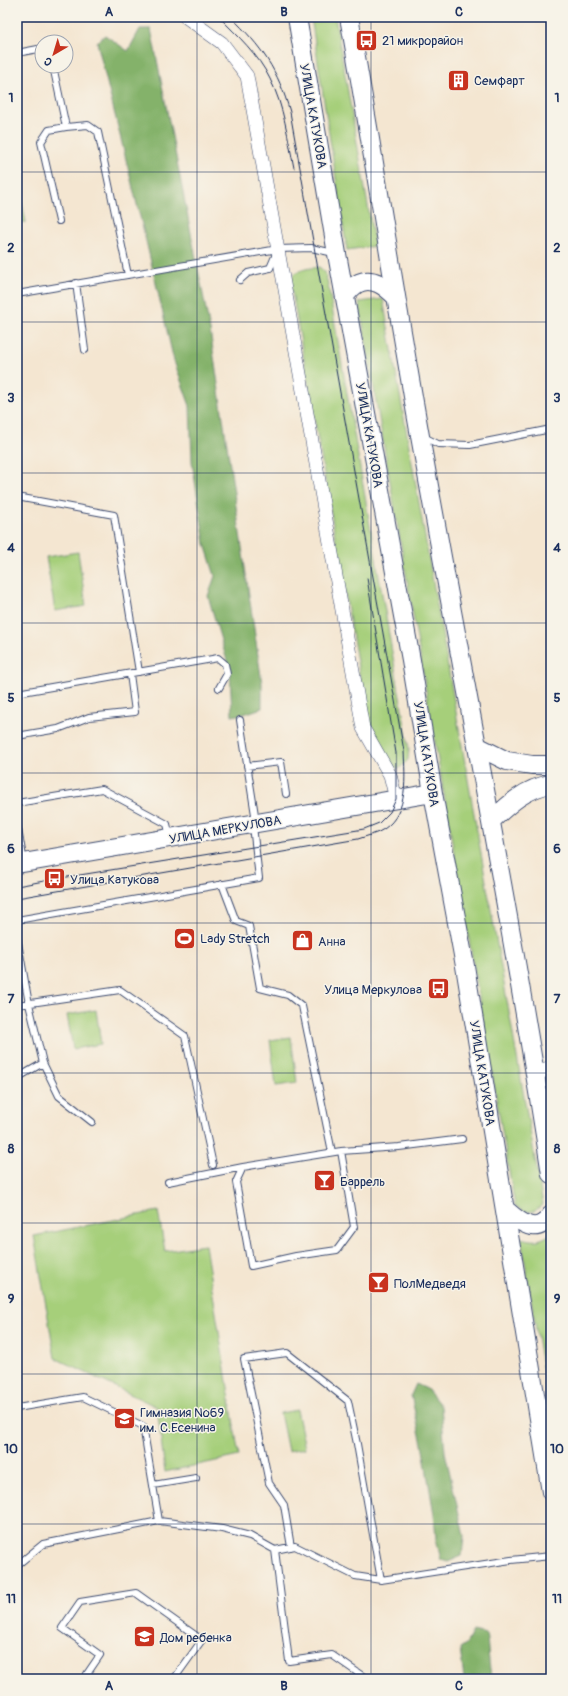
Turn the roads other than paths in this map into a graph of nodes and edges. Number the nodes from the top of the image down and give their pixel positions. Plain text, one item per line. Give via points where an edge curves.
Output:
1 (186, 17) edge
2 (297, 17) edge
3 (348, 17) edge
4 (34, 50) edge
5 (17, 53) edge
6 (55, 74) edge
7 (66, 127) junction
8 (59, 221) dead end
9 (278, 249) junction
10 (337, 254) junction
11 (128, 275) junction
12 (240, 280) dead end
13 (76, 283) junction
14 (17, 294) edge
15 (345, 296) junction
16 (396, 297) junction
17 (85, 350) dead end
18 (551, 430) edge
19 (420, 435) junction
20 (17, 497) edge
21 (139, 672) junction
22 (130, 674) junction
23 (218, 688) dead end
24 (17, 693) edge
25 (240, 720) dead end
26 (17, 736) edge
27 (476, 746) junction
28 (551, 765) edge
29 (247, 766) junction
30 (551, 784) edge
31 (433, 793) junction
32 (286, 794) dead end
33 (396, 800) junction
34 (17, 803) edge
35 (491, 821) junction
36 (17, 824) edge
37 (254, 824) junction
38 (170, 838) junction
39 (21, 864) edge
40 (222, 884) junction
41 (17, 920) edge
42 (17, 937) edge
43 (29, 1004) junction
44 (17, 1005) edge
45 (43, 1063) junction
46 (551, 1066) edge
47 (536, 1076) junction
48 (17, 1078) edge
49 (92, 1122) dead end
50 (462, 1139) dead end
51 (341, 1151) junction
52 (332, 1152) junction
53 (213, 1165) dead end
54 (243, 1167) junction
55 (551, 1174) edge
56 (168, 1182) dead end
57 (505, 1209) junction
58 (551, 1215) edge
59 (17, 1408) edge
60 (196, 1478) dead end
61 (153, 1485) junction
62 (551, 1492) edge
63 (159, 1521) junction
64 (291, 1547) junction
65 (275, 1550) junction
66 (551, 1556) edge
67 (17, 1563) edge
68 (381, 1580) junction
69 (93, 1679) edge
70 (174, 1679) edge
71 (367, 1679) edge

1 - 9 street via 222,43 248,76
2 - 10 main road, УЛИЦА КАТУКОВА
3 - 16 main road
4 - 5 lane
6 - 7 lane
7 - 8 lane via 49,130 41,142
7 - 11 lane via 88,125 98,132
9 - 10 lane via 311,248
9 - 11 lane
9 - 12 lane via 270,268 248,273
9 - 33 street via 363,728 390,775
10 - 15 main road, УЛИЦА КАТУКОВА
11 - 13 lane
13 - 14 lane
13 - 17 lane
15 - 16 main road via 356,284 370,280 385,286
15 - 31 main road, УЛИЦА КАТУКОВА via 413,667
16 - 19 main road
18 - 19 lane via 470,445 438,444
19 - 27 main road
20 - 21 lane via 114,515
21 - 22 lane
21 - 23 lane via 218,658 225,664 227,674
22 - 24 lane
22 - 26 lane via 135,712 89,717 58,729
25 - 29 lane
27 - 28 main road via 507,761
27 - 35 main road
29 - 32 lane via 281,762
29 - 37 lane
30 - 35 main road via 523,793
31 - 33 main road, УЛИЦА МЕРКУЛОВА
31 - 57 main road, УЛИЦА КАТУКОВА via 465,966
33 - 37 main road, УЛИЦА МЕРКУЛОВА
34 - 38 lane via 102,790 167,824
35 - 47 main road
36 - 39 lane
37 - 38 main road, УЛИЦА МЕРКУЛОВА
37 - 40 lane via 259,878
38 - 39 main road, УЛИЦА МЕРКУЛОВА
40 - 41 lane
40 - 52 lane via 236,921 249,926 260,988 288,995 302,1006
42 - 43 lane
43 - 44 lane
43 - 45 lane
43 - 53 lane via 120,990 185,1036
45 - 48 lane
45 - 49 lane via 59,1096
46 - 47 street
47 - 55 main road
50 - 51 lane
51 - 52 lane
51 - 54 lane via 354,1227 336,1250 252,1266 236,1182
52 - 54 lane
54 - 56 lane
57 - 58 main road via 529,1226 540,1225
57 - 62 main road, УЛИЦА КАТУКОВА
59 - 61 lane via 83,1397 144,1426
60 - 61 lane
61 - 63 lane
63 - 65 lane via 222,1529 250,1536
63 - 67 lane via 43,1544
64 - 65 lane
64 - 68 lane via 295,1546 355,1576
64 - 68 lane via 284,1505 269,1482 244,1359 287,1353 348,1401
65 - 71 lane via 290,1661 332,1655
66 - 68 lane
69 - 70 lane via 87,1674 100,1655 62,1628 80,1602 136,1594 202,1640

